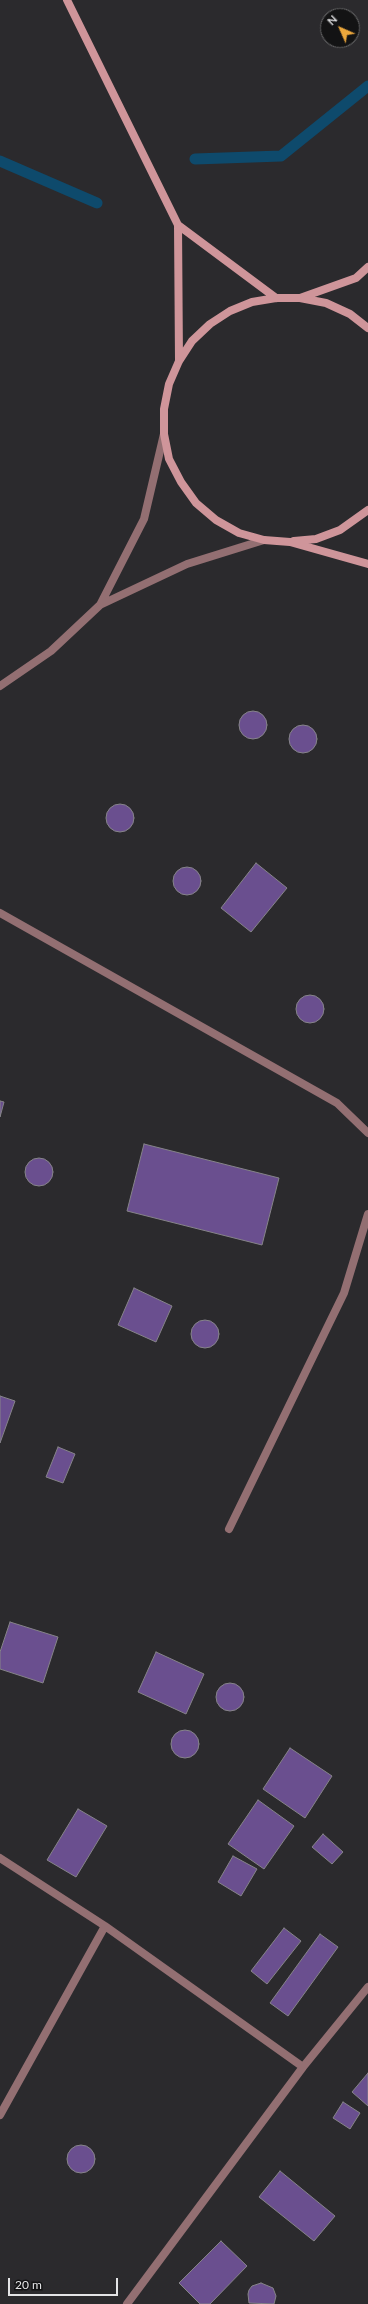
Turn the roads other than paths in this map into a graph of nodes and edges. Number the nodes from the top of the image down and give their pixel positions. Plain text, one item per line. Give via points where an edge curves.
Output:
1 (67, 0) edge
2 (178, 224) junction
3 (368, 267) edge
4 (276, 298) junction
5 (300, 298) junction
6 (368, 328) edge
7 (179, 361) junction
8 (164, 434) junction
9 (368, 510) edge
10 (264, 540) junction
11 (290, 542) junction
12 (368, 564) edge
13 (100, 605) junction
14 (0, 686) edge
15 (0, 913) edge
16 (368, 1133) edge
17 (368, 1214) edge
18 (229, 1529) dead end
19 (0, 1858) edge
20 (105, 1926) junction
21 (368, 1987) edge
22 (303, 2067) junction
23 (0, 2115) edge
24 (127, 2304) edge

1 - 2 street
2 - 4 street
2 - 7 street
3 - 5 street via 356,278
4 - 5 street
4 - 7 street via 252,302 225,314 192,341
5 - 6 street via 332,306 350,314
7 - 8 street via 169,384 164,409
8 - 10 street via 169,459 180,482 196,503 216,520 239,533
8 - 13 street via 144,519
9 - 11 street via 340,530 316,539
10 - 11 street
10 - 13 street via 187,564
11 - 12 street
13 - 14 street via 51,651
15 - 16 street via 338,1103
17 - 18 street via 344,1293
19 - 20 street
20 - 22 street
20 - 23 street
21 - 22 street
22 - 24 street

